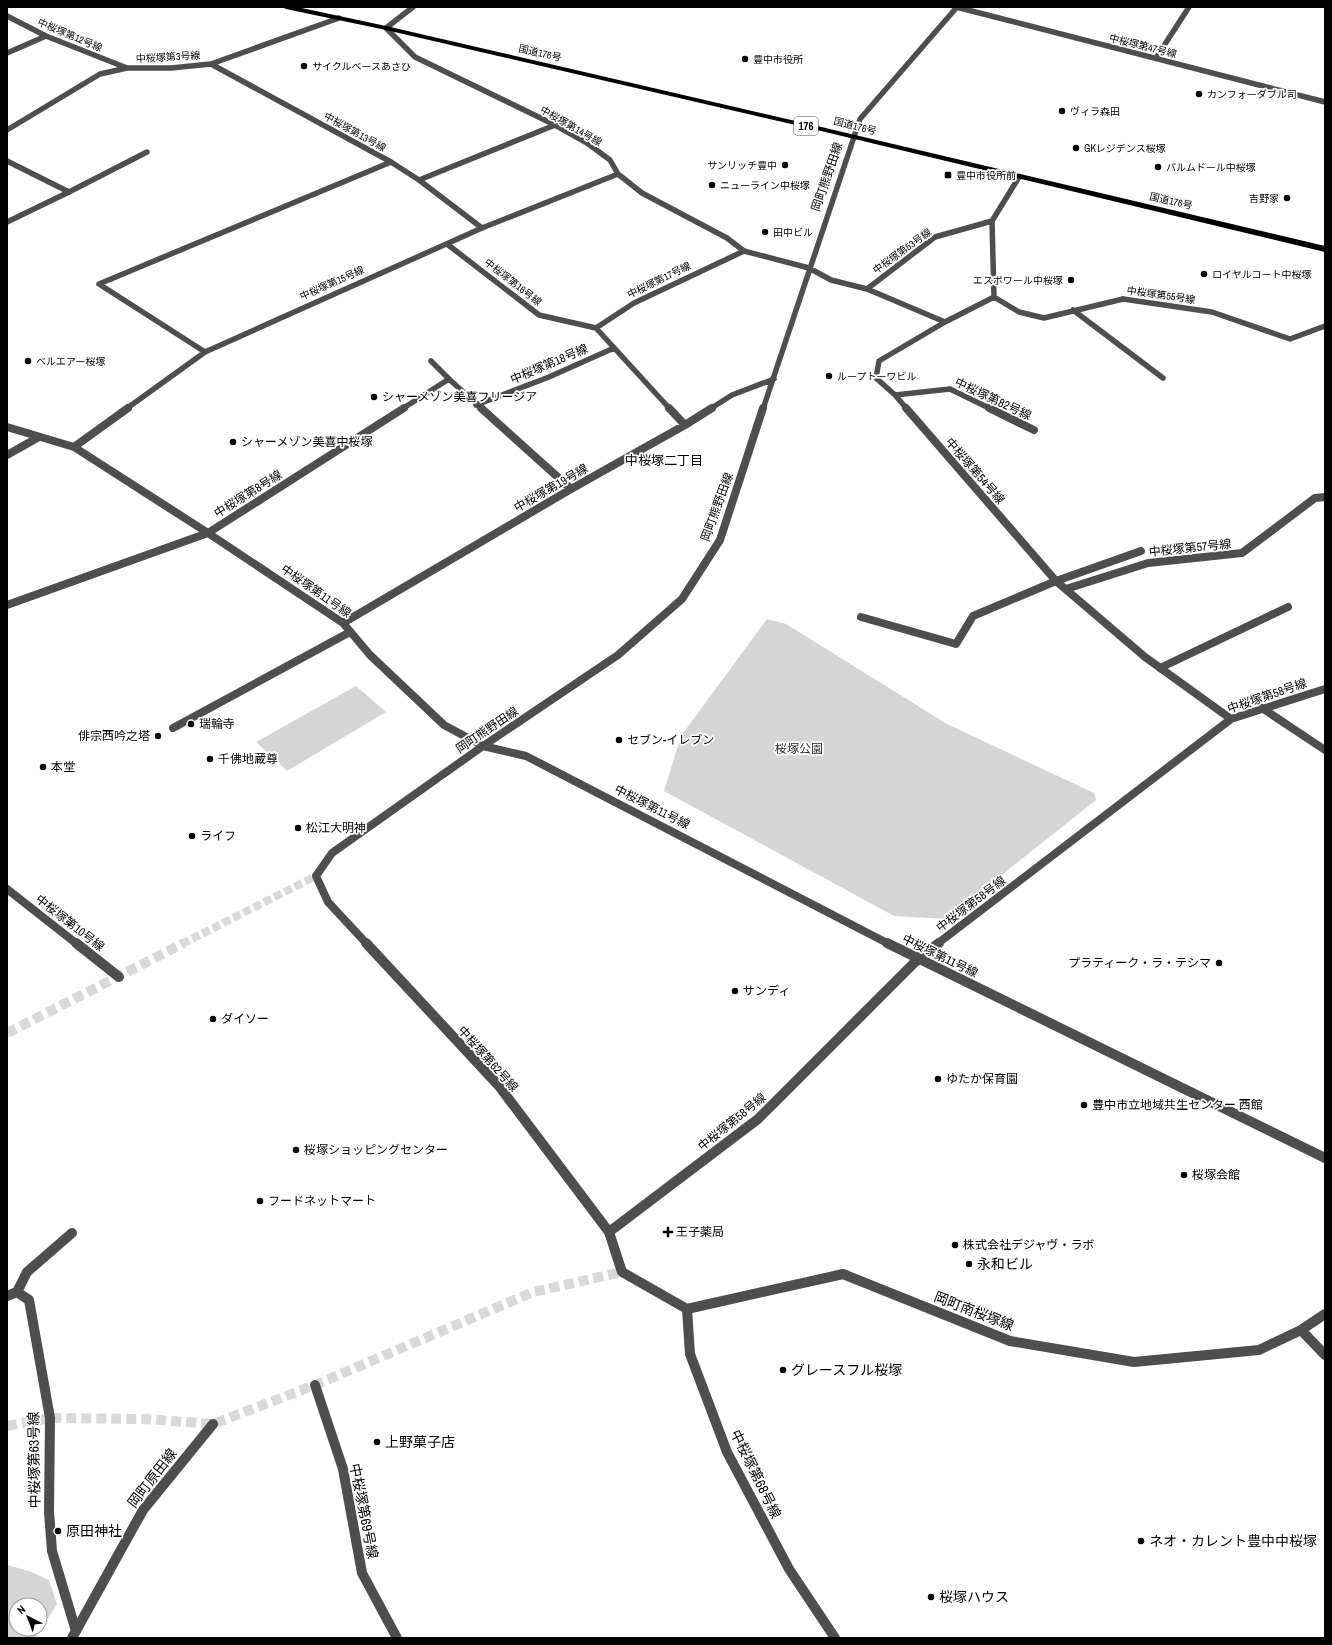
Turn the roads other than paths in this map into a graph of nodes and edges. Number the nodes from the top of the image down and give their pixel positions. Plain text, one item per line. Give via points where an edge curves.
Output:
1 (286, 7) edge
2 (413, 7) edge
3 (957, 7) edge
4 (1189, 7) edge
5 (7, 16) edge
6 (339, 18) junction
7 (386, 28) junction
8 (46, 36) junction
9 (7, 53) edge
10 (1156, 58) junction
11 (211, 64) junction
12 (127, 68) junction
13 (1325, 102) edge
14 (555, 125) junction
15 (7, 130) edge
16 (854, 137) junction
17 (148, 152) dead end
18 (7, 161) edge
19 (391, 162) junction
20 (618, 174) junction
21 (1019, 177) junction
22 (419, 180) junction
23 (69, 192) junction
24 (992, 221) junction
25 (7, 222) edge
26 (482, 228) junction
27 (448, 244) junction
28 (1325, 249) edge
29 (744, 251) junction
30 (809, 268) junction
31 (867, 289) junction
32 (994, 297) junction
33 (1073, 310) junction
34 (945, 322) junction
35 (1325, 326) edge
36 (596, 328) junction
37 (614, 348) junction
38 (205, 352) junction
39 (431, 361) dead end
40 (1163, 378) dead end
41 (774, 379) junction
42 (448, 380) junction
43 (895, 395) junction
44 (476, 405) junction
45 (685, 425) junction
46 (7, 427) edge
47 (1034, 430) dead end
48 (39, 437) junction
49 (74, 447) junction
50 (7, 455) edge
51 (571, 489) junction
52 (1325, 496) edge
53 (208, 533) junction
54 (1141, 551) dead end
55 (1056, 581) junction
56 (1066, 589) junction
57 (7, 605) edge
58 (1288, 608) dead end
59 (860, 617) dead end
60 (343, 623) junction
61 (350, 632) junction
62 (1160, 668) junction
63 (1325, 689) edge
64 (1262, 708) junction
65 (1231, 719) junction
66 (173, 728) dead end
67 (483, 746) junction
68 (1325, 750) edge
69 (316, 876) joint
70 (7, 889) edge
71 (918, 959) junction
72 (119, 977) dead end
73 (1325, 1158) edge
74 (609, 1232) junction
75 (72, 1233) dead end
76 (12, 1294) edge
77 (687, 1309) junction
78 (1325, 1314) edge
79 (1301, 1330) junction
80 (1325, 1355) edge
81 (315, 1385) dead end
82 (213, 1424) dead end
83 (74, 1634) edge
84 (397, 1638) edge
85 (835, 1638) edge

1 - 6 highway, 国道176号 / 176
2 - 7 street
3 - 10 street, 中桜塚第47号線
3 - 16 street, 岡町熊野田線 via 860,119
4 - 10 street
5 - 8 street, 中桜塚第12号線
6 - 7 highway, 国道176号 / 176
6 - 11 street, 中桜塚第3号線
7 - 14 street, 中桜塚第14号線 via 415,57
7 - 16 highway, 国道176号 / 176
8 - 9 street
8 - 12 street, 中桜塚第12号線
10 - 13 street, 中桜塚第47号線
11 - 12 street, 中桜塚第3号線 via 171,68
11 - 19 street, 中桜塚第13号線
12 - 15 street, 中桜塚第3号線 via 100,74
14 - 20 street, 中桜塚第14号線 via 610,160
14 - 22 street
16 - 21 highway, 国道176号 / 176
16 - 30 street, 岡町熊野田線
17 - 23 street
18 - 23 street
19 - 22 street, 中桜塚第13号線
19 - 38 street via 98,284
20 - 26 street, 中桜塚第15号線
20 - 29 street, 中桜塚第14号線 via 642,193 727,238
21 - 24 street
21 - 28 highway, 国道176号 / 176
22 - 26 street, 中桜塚第13号線
23 - 25 street
24 - 31 street, 中桜塚第53号線 via 936,237
24 - 32 street
26 - 27 street, 中桜塚第15号線
27 - 36 street, 中桜塚第16号線 via 539,315
27 - 38 street, 中桜塚第15号線
29 - 30 street, 中桜塚第14号線
29 - 36 street, 中桜塚第17号線 via 634,303
30 - 31 street, 中桜塚第53号線 via 831,280
30 - 41 street, 岡町熊野田線
31 - 34 street, 中桜塚第53号線
32 - 33 street, 中桜塚第55号線 via 1019,312 1044,318
32 - 34 street, 中桜塚第54号線
33 - 35 street, 中桜塚第55号線 via 1123,299 1212,312 1290,339
33 - 40 street
34 - 43 street, 中桜塚第54号線 via 879,361 876,378
36 - 37 street
37 - 44 street, 中桜塚第18号線
37 - 45 street
38 - 49 street, 中桜塚第15号線
39 - 42 street
41 - 45 street, 中桜塚第19号線 via 732,395
41 - 67 street, 岡町熊野田線 via 720,540 682,599 618,655
42 - 44 street
42 - 53 street, 中桜塚第8号線
43 - 47 street, 中桜塚第82号線 via 950,389
43 - 55 street, 中桜塚第54号線
44 - 51 street
45 - 51 street, 中桜塚第19号線
46 - 48 street, 中桜塚第11号線
48 - 49 street, 中桜塚第11号線
48 - 50 street
49 - 53 street, 中桜塚第11号線
51 - 60 street, 中桜塚第19号線
52 - 56 street, 中桜塚第57号線 via 1315,498 1242,553 1148,563
53 - 57 street, 中桜塚第8号線
53 - 60 street, 中桜塚第11号線
54 - 55 street
55 - 56 street, 中桜塚第54号線
55 - 59 street via 973,616 956,644
56 - 62 street, 中桜塚第54号線
58 - 62 street
60 - 61 street, 中桜塚第11号線
61 - 66 street
61 - 67 street, 中桜塚第11号線 via 370,655 444,725
62 - 65 street, 中桜塚第54号線
63 - 64 street, 中桜塚第58号線
64 - 65 street, 中桜塚第58号線
64 - 68 street
65 - 71 street, 中桜塚第58号線
67 - 69 street, 岡町熊野田線 via 332,853
67 - 71 street, 中桜塚第11号線 via 526,756
69 - 74 street, 中桜塚第62号線 via 328,902 499,1086
70 - 72 street, 中桜塚第10号線
71 - 73 street, 中桜塚第11号線
71 - 74 street, 中桜塚第58号線 via 758,1119
74 - 77 street, 中桜塚第62号線 via 622,1272
75 - 76 street, 中桜塚第63号線 via 27,1272
76 - 83 street, 中桜塚第63号線 via 29,1300 31,1308 50,1418 49,1512 52,1551
77 - 79 street, 岡町南桜塚線 via 843,1274 1010,1341 1134,1362 1259,1350
77 - 85 street, 中桜塚第68号線 via 690,1354 728,1452 789,1569
78 - 79 street, 岡町南桜塚線
79 - 80 street
81 - 84 street, 中桜塚第69号線 via 343,1469 362,1573
82 - 83 street, 岡町原田線 via 143,1510

